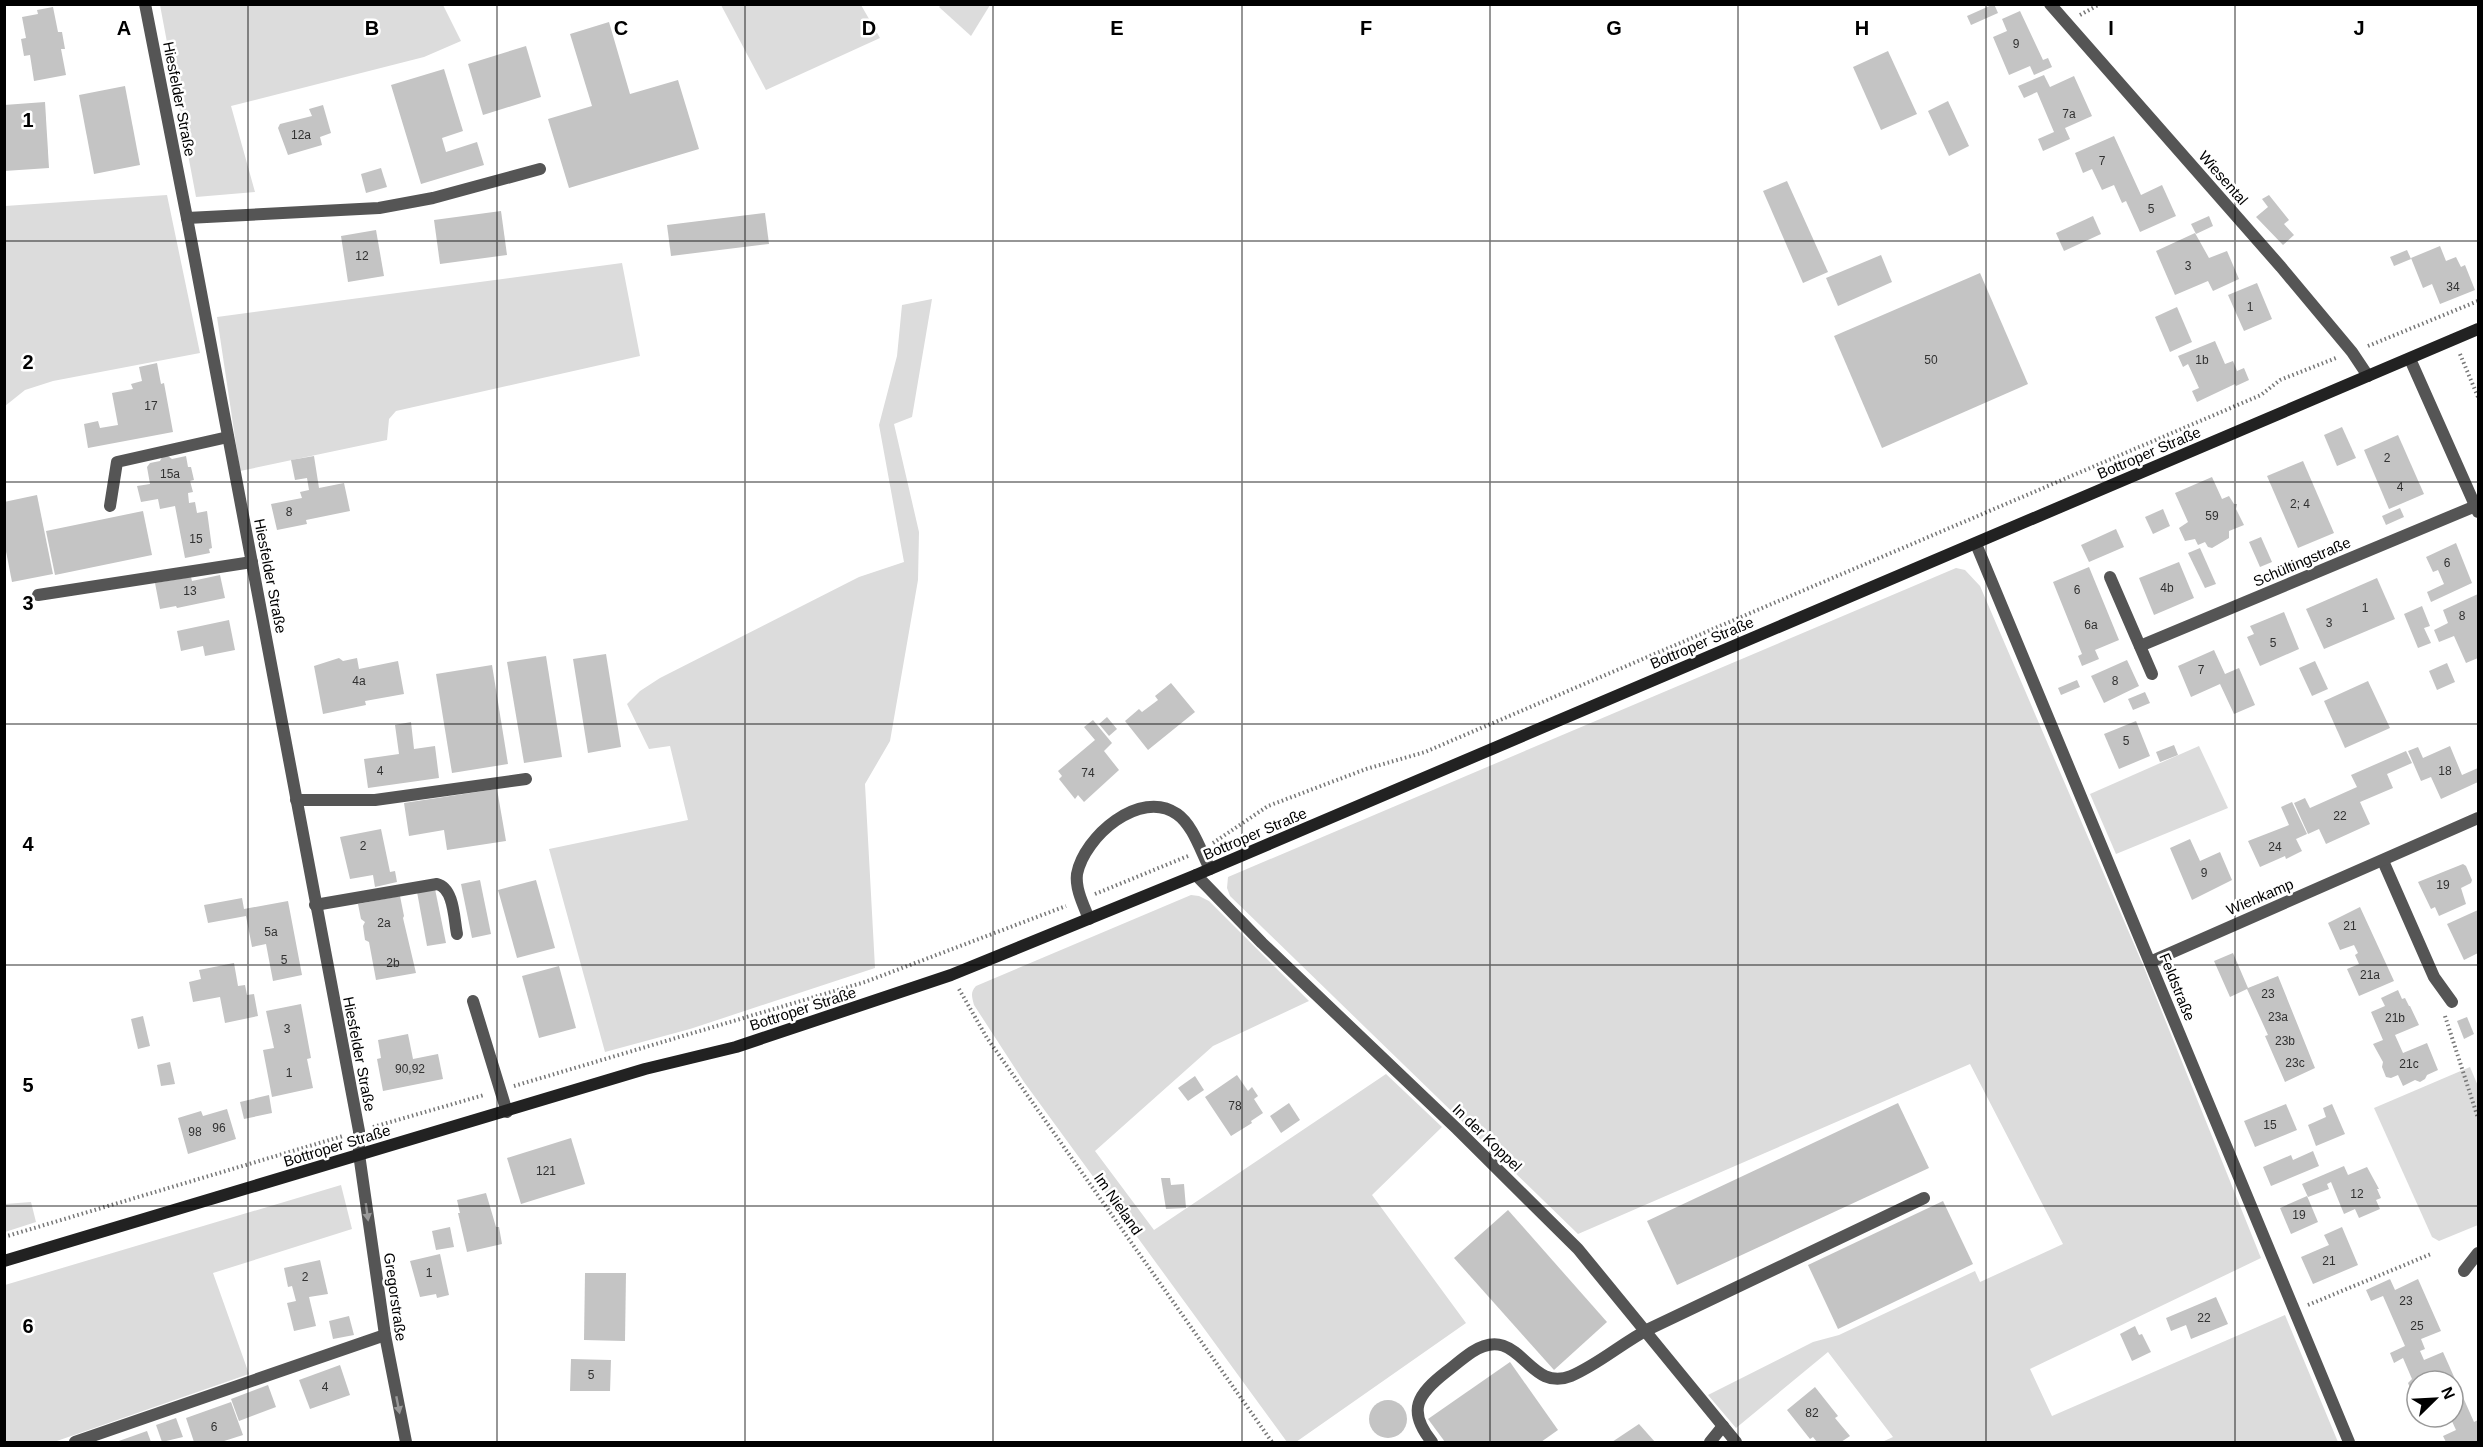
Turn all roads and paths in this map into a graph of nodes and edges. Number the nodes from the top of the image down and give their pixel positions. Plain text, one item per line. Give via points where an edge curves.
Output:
1 (145, 4) edge
2 (2050, 4) edge
3 (540, 169) dead end
4 (188, 218) junction
5 (2478, 301) edge
6 (2478, 329) edge
7 (2454, 340) junction
8 (2352, 352) junction
9 (2410, 359) junction
10 (2368, 376) junction
11 (2478, 397) edge
12 (228, 437) junction
13 (110, 506) dead end
14 (2478, 508) edge
15 (1976, 544) junction
16 (252, 562) junction
17 (2110, 577) dead end
18 (38, 596) dead end
19 (2140, 646) junction
20 (2152, 674) dead end
21 (526, 779) dead end
22 (296, 800) junction
23 (2478, 818) edge
24 (1200, 850) junction
25 (2383, 861) junction
26 (1210, 869) junction
27 (1196, 875) junction
28 (1082, 899) junction
29 (315, 905) junction
30 (1089, 919) junction
31 (457, 934) dead end
32 (2150, 962) junction
33 (951, 975) junction
34 (2449, 998) joint
35 (473, 1001) dead end
36 (501, 1090) junction
37 (507, 1112) junction
38 (2478, 1118) edge
39 (359, 1131) junction
40 (359, 1154) junction
41 (1924, 1198) dead end
42 (4, 1237) edge
43 (2478, 1253) edge
44 (2432, 1254) dead end
45 (4, 1261) edge
46 (2464, 1271) dead end
47 (2294, 1311) junction
48 (1646, 1331) junction
49 (385, 1335) junction
50 (1723, 1426) junction
51 (75, 1443) edge
52 (406, 1443) edge
53 (1272, 1443) edge
54 (1432, 1443) edge
55 (1710, 1443) edge
56 (1736, 1443) edge
57 (2349, 1443) edge

1 - 4 street, Hiesfelder Straße
2 - 8 street, Wiesental
3 - 4 street via 379,208
4 - 12 street, Hiesfelder Straße
5 - 8 path
6 - 7 main road, Bottroper Straße
7 - 9 main road, Bottroper Straße
7 - 11 path
8 - 10 street, Wiesental
8 - 24 path via 2280,380 2261,395 1425,752 1366,769 1268,806
9 - 10 main road, Bottroper Straße
9 - 14 street
10 - 15 main road, Bottroper Straße
12 - 13 street via 117,462
12 - 16 street, Hiesfelder Straße
14 - 19 street, Schültingstraße
15 - 26 main road, Bottroper Straße
15 - 32 street, Feldstraße
16 - 18 street
16 - 22 street, Hiesfelder Straße
17 - 19 street
19 - 20 street
21 - 22 street via 375,800
22 - 29 street, Hiesfelder Straße
23 - 25 street, Wienkamp
24 - 26 street
24 - 28 path
24 - 28 street via 1183,820 1163,807 1144,807 1123,815 1086,851 1077,874
25 - 32 street, Wienkamp
25 - 34 street via 2434,976
26 - 27 main road, Bottroper Straße
27 - 30 main road, Bottroper Straße
27 - 48 street, In der Koppel via 1578,1248
28 - 30 street
28 - 36 path via 865,982
29 - 31 street via 437,884 448,892
29 - 39 street, Hiesfelder Straße
30 - 33 main road, Bottroper Straße
32 - 47 street, Feldstraße
33 - 37 main road, Bottroper Straße via 736,1047 645,1069
33 - 53 path, Im Nieland via 987,1038
34 - 38 path via 2444,1011
35 - 36 street
36 - 37 street
36 - 39 path
37 - 40 main road, Bottroper Straße
39 - 40 street, Hiesfelder Straße
39 - 42 path
40 - 45 main road, Bottroper Straße
40 -> 49 street, Gregorstraße
41 - 48 street
43 - 46 street
44 - 47 path
47 - 57 street, Feldstraße
48 - 50 street, In der Koppel
48 - 54 street via 1574,1375 1557,1381 1543,1377 1504,1345 1473,1351 1425,1388 1417,1406 1420,1424
49 - 51 street
49 -> 52 street, Gregorstraße
50 - 55 street
50 - 56 street, In der Koppel

